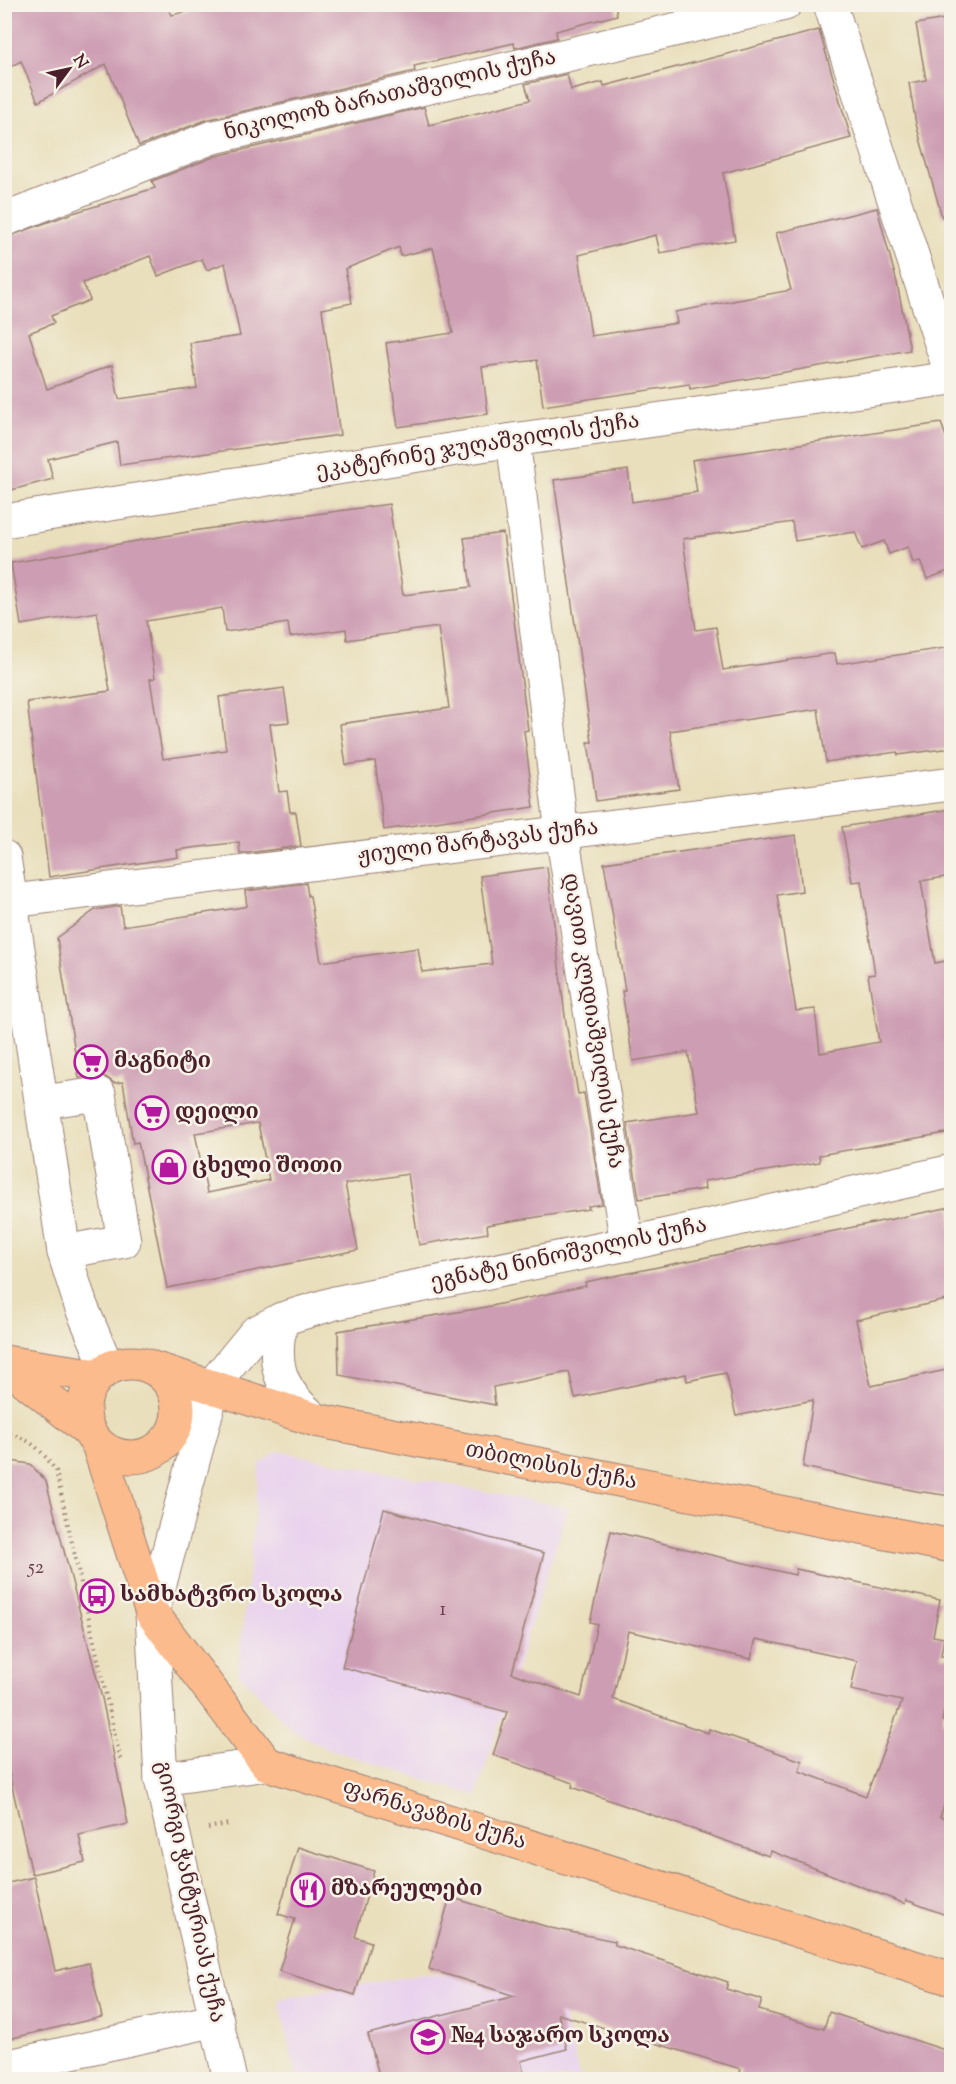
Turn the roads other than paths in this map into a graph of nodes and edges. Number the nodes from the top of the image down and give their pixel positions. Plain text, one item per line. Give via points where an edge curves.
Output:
1 (785, 4) edge
2 (831, 4) edge
3 (4, 220) edge
4 (951, 378) edge
5 (513, 440) junction
6 (4, 521) edge
7 (951, 784) edge
8 (562, 833) junction
9 (4, 857) edge
10 (8, 902) edge
11 (42, 1102) junction
12 (951, 1171) edge
13 (627, 1244) junction
14 (64, 1252) junction
15 (282, 1319) junction
16 (4, 1363) edge
17 (156, 1369) junction
18 (103, 1372) junction
19 (213, 1387) junction
20 (316, 1420) junction
21 (94, 1438) junction
22 (167, 1440) junction
23 (951, 1546) edge
24 (152, 1613) junction
25 (267, 1764) junction
26 (161, 1779) junction
27 (951, 1978) edge
28 (217, 2020) junction
29 (4, 2067) edge
30 (230, 2079) edge

1 - 3 street, ნიკოლოზ ბარათაშვილის ქუჩა via 210,138
2 - 4 street
4 - 5 street, ეკატერინე ჯუღაშვილის ქუჩა
5 - 6 street, ეკატერინე ჯუღაშვილის ქუჩა
5 - 8 street, დავით კლდიაშვილის ქუჩა
7 - 8 street, ჟიული შარტავას ქუჩა
8 - 10 street, ჟიული შარტავას ქუჩა
8 - 13 street, დავით კლდიაშვილის ქუჩა
9 - 10 street
10 - 11 street
11 - 14 street
11 - 14 street via 99,1094 124,1241
12 - 13 street, ეგნატე ნინოშვილის ქუჩა
13 - 15 street, ეგნატე ნინოშვილის ქუჩა via 334,1303
14 - 18 street
15 - 19 street, ეგნატე ნინოშვილის ქუჩა via 255,1334
15 - 20 street via 276,1341 277,1364 284,1386 297,1405
16 - 18 main road
16 - 21 main road
17 - 18 main road via 139,1363 121,1364
17 - 19 main road, თბილისის ქუჩა
17 - 22 main road via 168,1380 177,1402 176,1426
18 - 21 main road via 89,1388 84,1402 85,1417
19 - 20 main road, თბილისის ქუჩა
19 - 22 street, ეგნატე ნინოშვილის ქუჩა
19 - 24 street, გიორგი ჭანტურიას ქუჩა
20 - 23 main road, თბილისის ქუჩა
21 - 22 main road via 126,1457 142,1456
21 - 24 main road
24 - 25 main road
24 - 26 street, გიორგი ჭანტურიას ქუჩა
25 - 26 street
25 - 27 main road, ფარნავაზის ქუჩა
26 - 28 street, გიორგი ჭანტურიას ქუჩა
28 - 29 street
28 - 30 street, გიორგი ჭანტურიას ქუჩა

